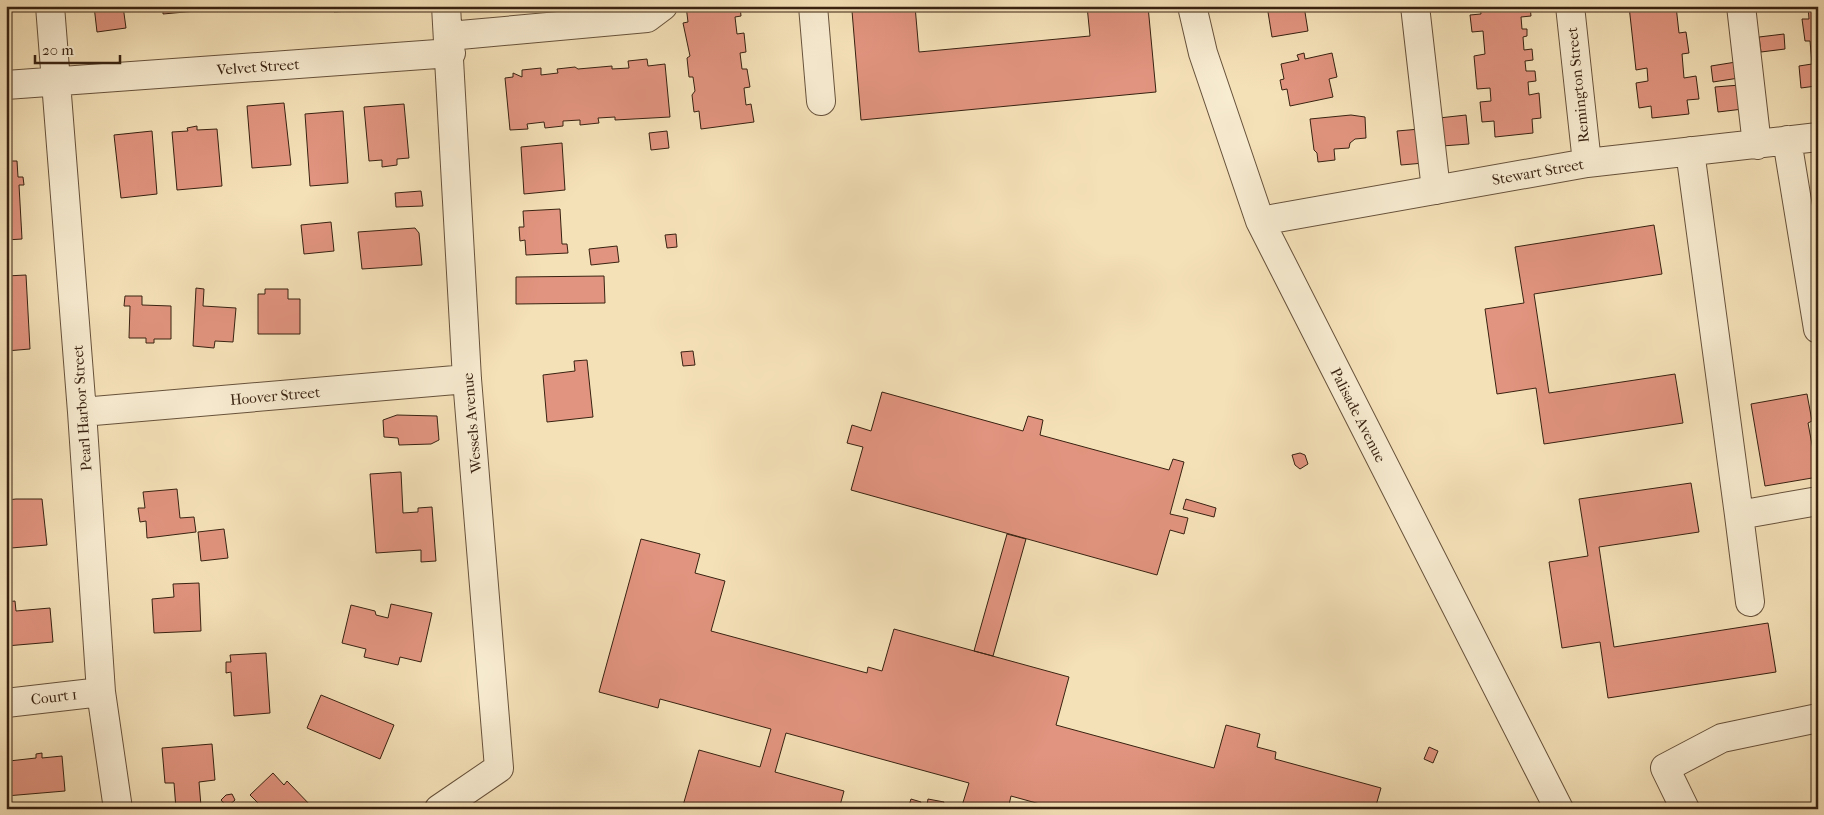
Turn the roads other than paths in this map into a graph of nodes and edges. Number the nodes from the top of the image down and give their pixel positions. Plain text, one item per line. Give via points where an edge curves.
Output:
1 (50, 6) edge
2 (446, 6) edge
3 (664, 6) edge
4 (813, 6) edge
5 (1192, 6) edge
6 (1415, 6) edge
7 (1570, 6) edge
8 (1741, 6) edge
9 (450, 45) junction
10 (55, 82) junction
11 (6, 85) edge
12 (821, 101) dead end
13 (1818, 137) edge
14 (1787, 140) junction
15 (1757, 145) junction
16 (1690, 151) junction
17 (1587, 163) junction
18 (1436, 190) junction
19 (1260, 221) junction
20 (1818, 329) edge
21 (467, 379) junction
22 (82, 412) junction
23 (1818, 501) edge
24 (1739, 515) junction
25 (1750, 602) dead end
26 (102, 692) junction
27 (6, 703) edge
28 (1818, 718) edge
29 (118, 809) edge
30 (439, 809) edge
31 (1559, 809) edge
32 (1686, 809) edge

1 - 10 street, Pearl Harbor Street
2 - 9 street, Wessels Avenue
3 - 9 street, Velvet Street via 647,18
4 - 12 street
5 - 19 street, Palisade Avenue via 1203,53
6 - 18 street
7 - 17 street, Remington Street
8 - 15 street
9 - 10 street, Velvet Street
9 - 21 street, Wessels Avenue
10 - 11 street, Velvet Street
10 - 22 street, Pearl Harbor Street
13 - 14 street, Stewart Street
14 - 15 street, Stewart Street
14 - 20 street
15 - 16 street, Stewart Street
16 - 17 street, Stewart Street
16 - 24 street
17 - 18 street, Stewart Street
18 - 19 street, Stewart Street
19 - 31 street, Palisade Avenue
21 - 22 street, Hoover Street
21 - 30 street, Wessels Avenue via 499,768
22 - 26 street, Pearl Harbor Street
23 - 24 street
24 - 25 street
26 - 27 street, Court 1
26 - 29 street, Pearl Harbor Street
28 - 32 street via 1722,738 1665,768

